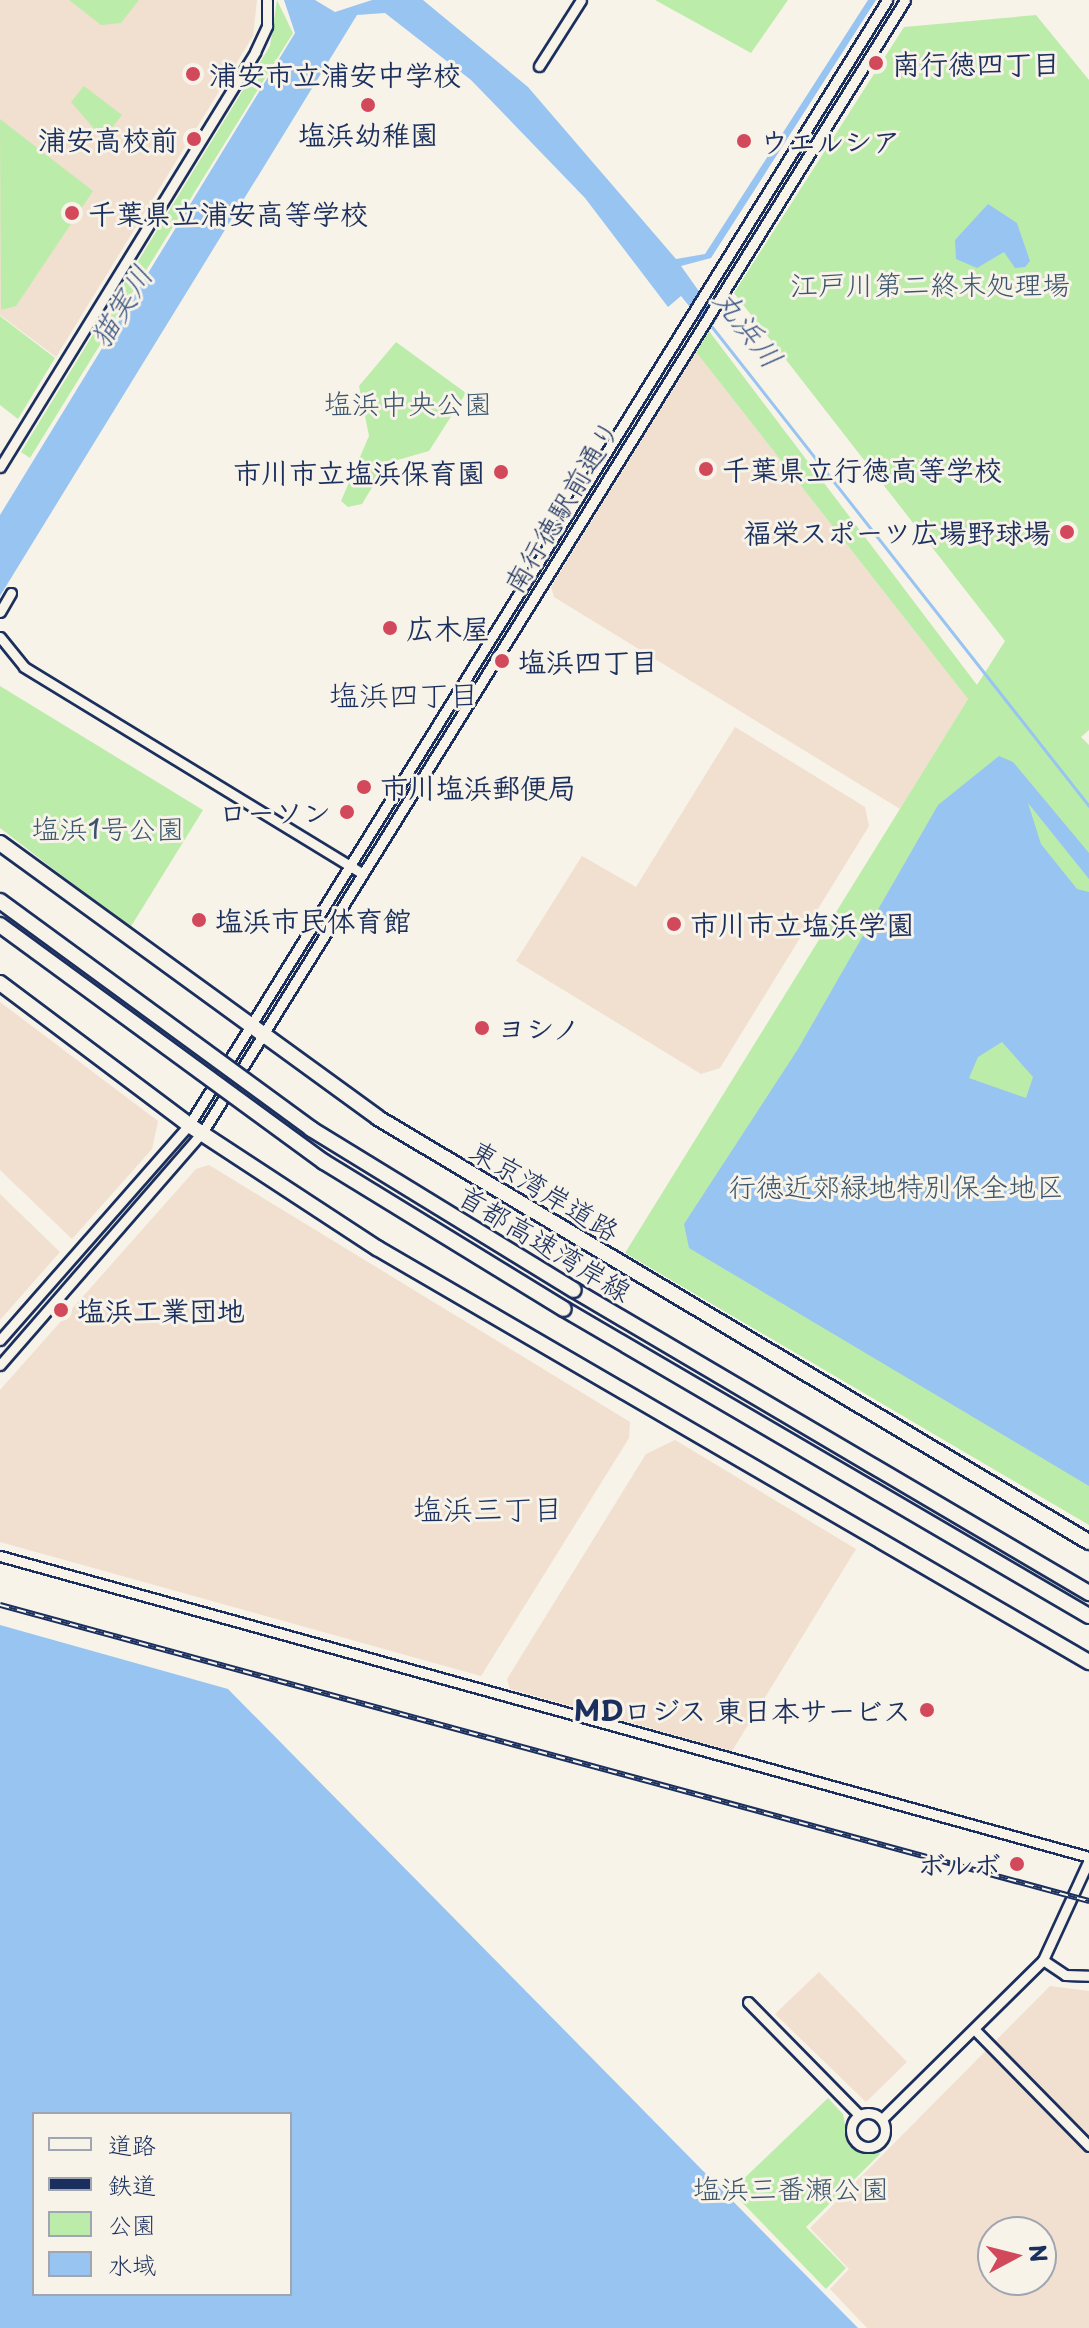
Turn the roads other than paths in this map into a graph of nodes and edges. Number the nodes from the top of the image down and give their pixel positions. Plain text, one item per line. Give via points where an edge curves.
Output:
1 (267, 0) edge
2 (581, 0) edge
3 (887, 0) edge
4 (905, 0) edge
5 (539, 66) dead end
6 (0, 467) edge
7 (11, 593) dead end
8 (0, 612) edge
9 (0, 637) edge
10 (0, 843) edge
11 (347, 864) junction
12 (363, 874) junction
13 (0, 901) edge
14 (0, 925) edge
15 (0, 983) edge
16 (247, 1029) junction
17 (260, 1039) junction
18 (196, 1129) junction
19 (0, 1340) edge
20 (0, 1365) edge
21 (1089, 1542) edge
22 (0, 1556) edge
23 (1089, 1593) edge
24 (1089, 1616) edge
25 (1059, 1645) junction
26 (1089, 1662) edge
27 (1089, 1671) edge
28 (1089, 1859) edge
29 (1043, 1960) junction
30 (1089, 1976) edge
31 (748, 2002) dead end
32 (974, 2029) junction
33 (859, 2115) junction
34 (882, 2119) junction
35 (1089, 2146) edge

1 - 6 street via 267,26 255,52
2 - 5 street
3 - 11 street, 南行徳駅前通り
4 - 12 street, 南行徳駅前通り via 700,322
7 - 8 street
9 - 11 street via 24,667
10 - 16 highway, 東京湾岸道路
11 - 12 street
11 - 16 street, 南行徳駅前通り
12 - 17 street, 南行徳駅前通り
13 - 23 highway, 首都高速湾岸線, bridge via 311,1129
14 - 24 highway, 首都高速湾岸線, bridge via 324,1162
15 - 18 highway
16 - 17 highway, 東京湾岸道路
16 - 18 street, 南行徳駅前通り
17 - 18 street, 南行徳駅前通り
17 - 21 highway, 東京湾岸道路 via 452,1165
18 - 19 street
18 - 20 street
18 - 25 highway via 480,1311
22 - 28 street
25 - 26 highway
25 - 27 highway
28 - 29 street
29 - 30 street via 1065,1975
29 - 32 street
31 - 33 street
32 - 34 street
32 - 35 street
33 - 34 street
33 - 34 street via 851,2129 863,2147 883,2140

